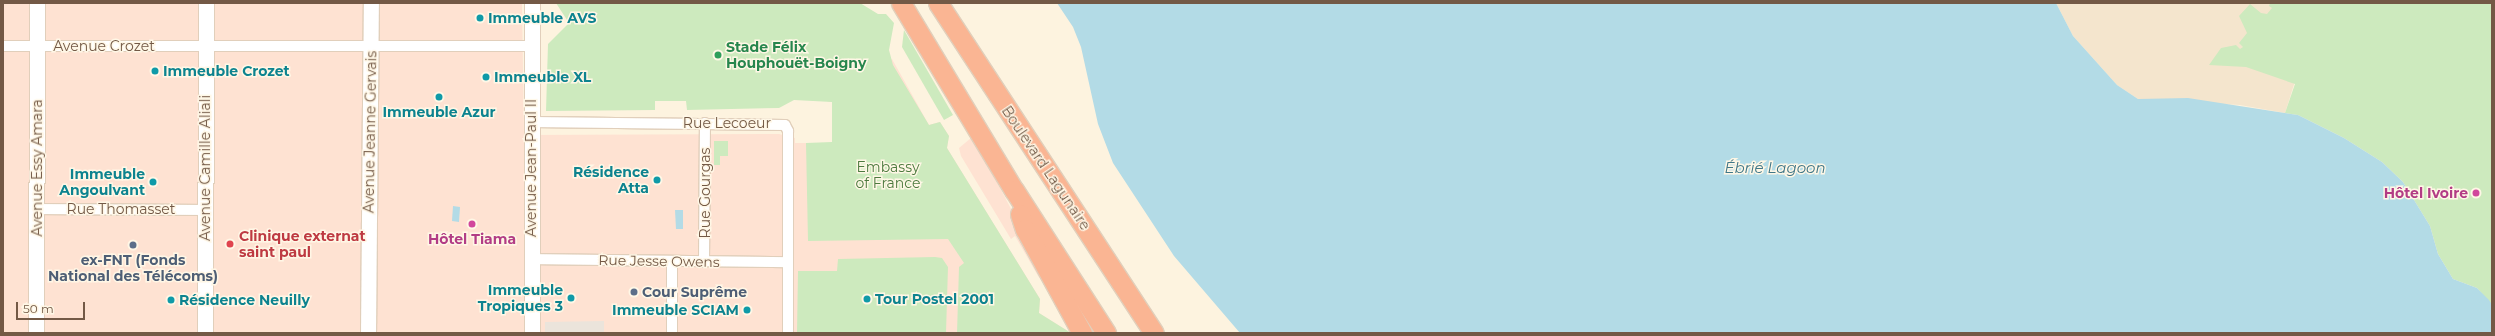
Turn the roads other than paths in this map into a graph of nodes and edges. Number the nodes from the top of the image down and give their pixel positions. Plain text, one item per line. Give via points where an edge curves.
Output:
1 (37, 3) edge
2 (206, 3) edge
3 (371, 3) edge
4 (532, 3) edge
5 (901, 3) edge
6 (938, 3) edge
7 (371, 45) junction
8 (3, 46) edge
9 (38, 46) junction
10 (206, 46) junction
11 (532, 46) junction
12 (532, 122) junction
13 (705, 123) junction
14 (1014, 190) junction
15 (37, 209) junction
16 (204, 210) junction
17 (531, 259) junction
18 (672, 262) junction
19 (704, 262) junction
20 (787, 262) junction
21 (1125, 288) junction
22 (36, 333) edge
23 (205, 333) edge
24 (368, 333) edge
25 (532, 333) edge
26 (672, 333) edge
27 (788, 333) edge
28 (1082, 333) edge
29 (1106, 333) edge
30 (1145, 333) edge
31 (1154, 333) edge

1 - 9 main road, Avenue Essy Amara
2 - 10 main road, Avenue Camille Aliali
3 - 7 main road, Avenue Jeanne Gervais
4 - 11 main road, Avenue Jean-Paul II
5 - 14 highway
6 - 21 highway, Boulevard Lagunaire
7 - 10 street, Avenue Crozet
7 - 11 street, Avenue Crozet
7 - 24 main road, Avenue Jeanne Gervais
8 - 9 street, Avenue Crozet
9 - 10 street, Avenue Crozet
9 - 15 main road, Avenue Essy Amara
10 - 16 main road, Avenue Camille Aliali
11 - 12 main road, Avenue Jean-Paul II
12 - 13 street, Rue Lecoeur
12 - 17 main road, Avenue Jean-Paul II
13 - 19 street, Rue Gourgas
13 - 20 street, Rue Lecoeur via 785,125 788,131
14 - 28 highway via 1025,230
14 - 29 highway
15 - 16 street, Rue Thomasset
15 - 22 main road, Avenue Essy Amara
16 - 23 main road, Avenue Camille Aliali
17 - 18 street, Rue Jesse Owens
17 - 25 main road, Avenue Jean-Paul II
18 - 19 street, Rue Jesse Owens
18 - 26 street
19 - 20 street, Rue Jesse Owens
20 - 27 street, Rue Lecoeur
21 - 30 highway
21 - 31 highway, Boulevard Lagunaire

